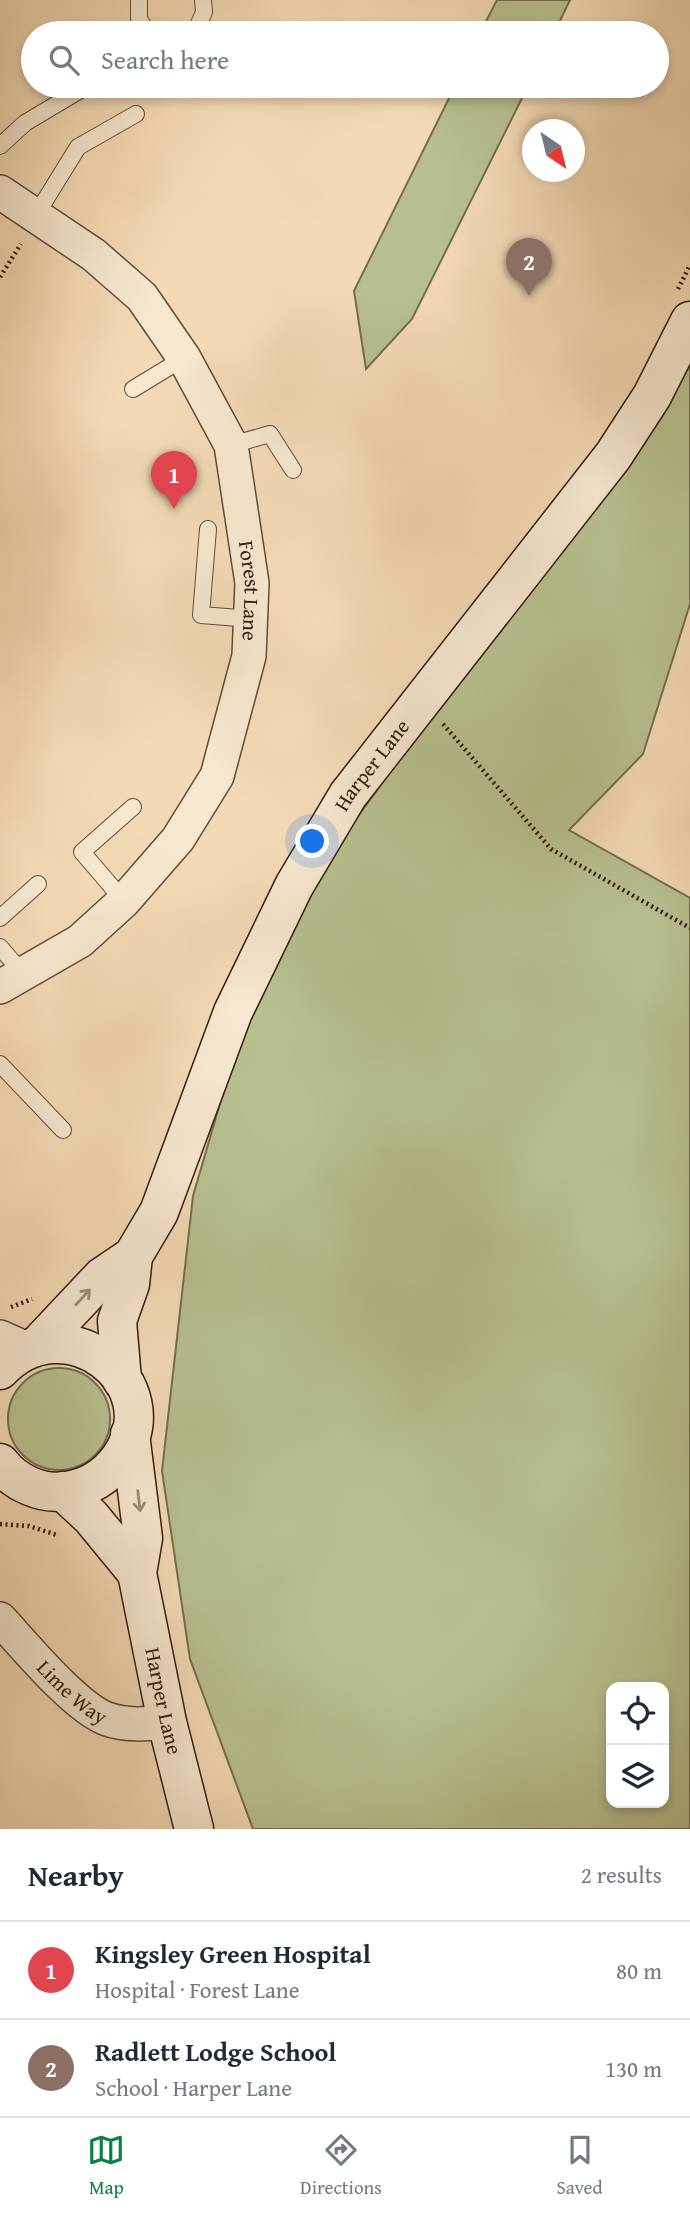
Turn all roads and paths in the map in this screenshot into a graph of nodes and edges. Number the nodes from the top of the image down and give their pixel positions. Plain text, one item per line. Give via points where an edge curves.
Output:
1 (139, 0) edge
2 (203, 0) edge
3 (140, 21) edge
4 (200, 21) edge
5 (67, 98) edge
6 (136, 114) dead end
7 (0, 146) edge
8 (0, 192) edge
9 (36, 215) junction
10 (0, 277) edge
11 (690, 321) edge
12 (184, 358) junction
13 (134, 389) dead end
14 (231, 445) junction
15 (293, 470) dead end
16 (208, 529) dead end
17 (252, 619) junction
18 (439, 677) junction
19 (133, 807) dead end
20 (38, 884) dead end
21 (124, 901) junction
22 (0, 918) edge
23 (690, 928) edge
24 (0, 947) edge
25 (12, 981) edge
26 (0, 1064) edge
27 (63, 1130) dead end
28 (133, 1256) junction
29 (16, 1350) edge
30 (122, 1380) junction
31 (130, 1434) junction
32 (23, 1484) edge
33 (0, 1524) edge
34 (63, 1538) dead end
35 (137, 1573) junction
36 (0, 1619) edge
37 (167, 1722) junction
38 (194, 1829) edge

1 - 3 lane
2 - 4 lane
5 - 7 lane via 25,123
6 - 9 lane via 78,147
8 - 9 street, Forest Lane
9 - 10 path
9 - 12 street, Forest Lane via 94,255 142,298
11 - 18 main road, Harper Lane via 652,396 613,456
12 - 13 lane
12 - 14 street, Forest Lane
14 - 15 lane via 270,434
14 - 17 street, Forest Lane via 252,583
16 - 17 lane via 201,615
17 - 21 street, Forest Lane via 249,656 216,776 178,839
18 - 23 path via 458,691 442,724 551,849
18 - 28 main road, Harper Lane via 348,795 294,886 233,1012 159,1212
19 - 21 lane via 82,852
20 - 22 lane
21 - 25 street, Forest Lane via 80,941
24 - 25 lane
26 - 27 lane
29 -> 28 main road, Harper Lane
28 - 30 main road, Harper Lane via 130,1284 117,1321
29 - 30 main road via 62,1342 86,1348 107,1361
30 - 31 main road, Harper Lane via 131,1406
31 - 32 main road via 113,1467 82,1488
31 -> 35 main road, Harper Lane via 143,1538
32 - 35 main road, Harper Lane via 91,1517
33 - 34 path via 29,1526
35 - 37 main road, Harper Lane
36 - 37 street, Lime Way via 77,1699 106,1719 137,1725
37 - 38 main road, Harper Lane

